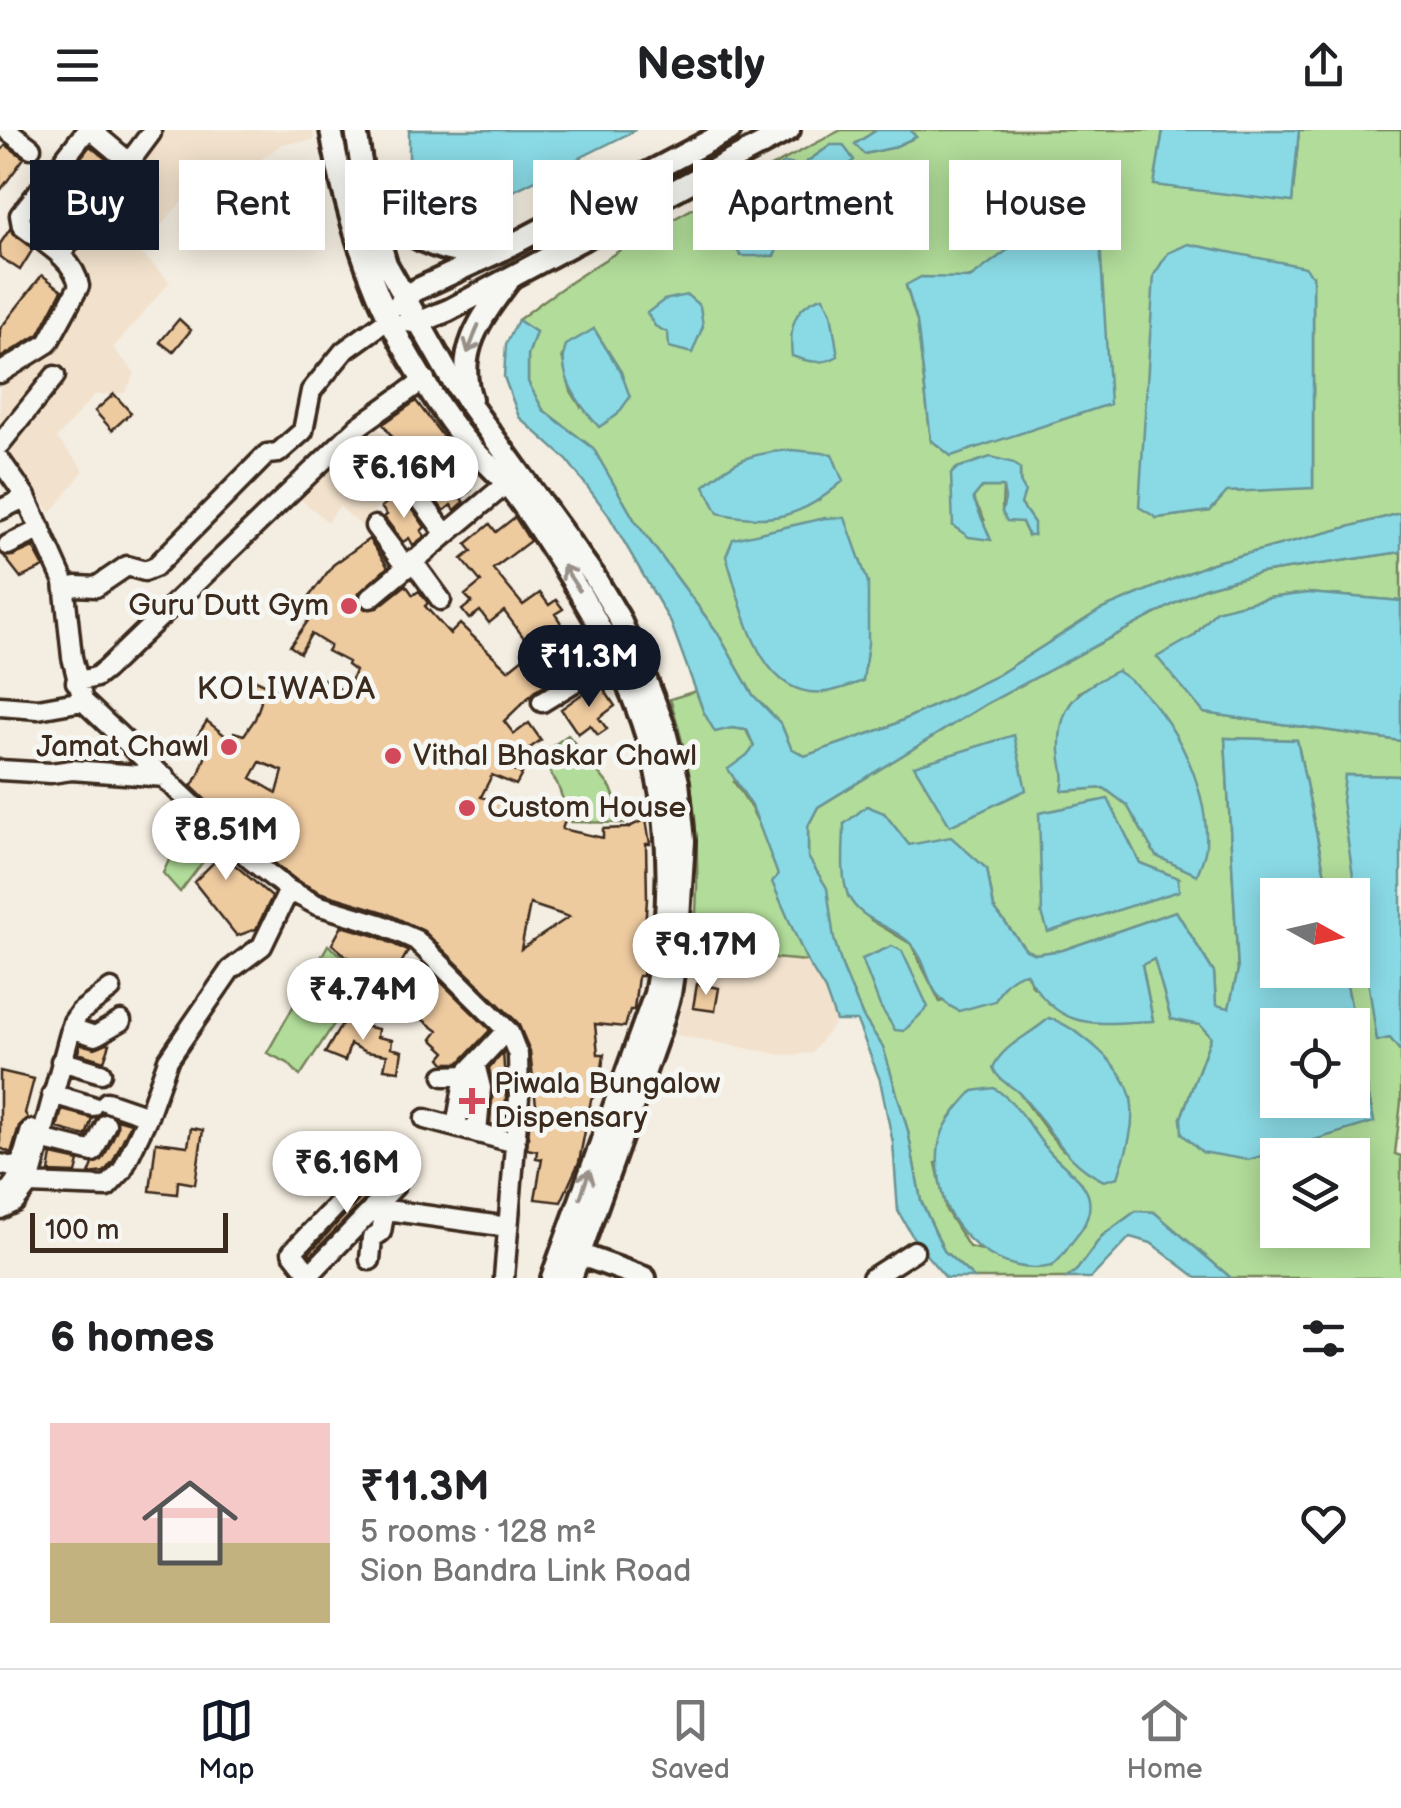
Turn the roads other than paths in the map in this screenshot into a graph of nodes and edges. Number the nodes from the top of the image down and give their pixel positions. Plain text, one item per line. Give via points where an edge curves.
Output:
1 (331, 130) edge
2 (356, 130) edge
3 (730, 130) edge
4 (788, 130) edge
5 (3, 131) edge
6 (151, 133) dead end
7 (32, 148) dead end
8 (63, 160) edge
9 (128, 160) edge
10 (131, 160) edge
11 (361, 160) edge
12 (30, 202) edge
13 (30, 232) edge
14 (53, 250) edge
15 (64, 250) edge
16 (382, 250) edge
17 (454, 250) edge
18 (498, 252) junction
19 (60, 255) junction
20 (512, 276) junction
21 (405, 295) junction
22 (390, 318) junction
23 (418, 323) junction
24 (0, 373) edge
25 (55, 376) dead end
26 (424, 379) junction
27 (475, 411) junction
28 (0, 444) edge
29 (0, 460) edge
30 (506, 484) junction
31 (416, 495) dead end
32 (26, 497) junction
33 (0, 510) edge
34 (542, 519) junction
35 (375, 526) dead end
36 (41, 529) junction
37 (445, 533) junction
38 (8, 545) dead end
39 (409, 563) junction
40 (66, 590) junction
41 (370, 598) dead end
42 (441, 600) dead end
43 (615, 657) junction
44 (76, 682) junction
45 (82, 701) junction
46 (542, 702) dead end
47 (0, 706) edge
48 (657, 731) junction
49 (0, 770) edge
50 (165, 777) junction
51 (289, 890) junction
52 (111, 989) dead end
53 (121, 1020) dead end
54 (72, 1028) junction
55 (507, 1030) junction
56 (60, 1061) junction
57 (470, 1069) junction
58 (102, 1073) dead end
59 (444, 1076) dead end
60 (52, 1094) junction
61 (148, 1116) junction
62 (425, 1120) dead end
63 (106, 1124) dead end
64 (456, 1127) junction
65 (477, 1133) junction
66 (36, 1134) junction
67 (516, 1142) junction
68 (0, 1164) edge
69 (13, 1190) edge
70 (379, 1209) junction
71 (508, 1227) junction
72 (572, 1252) junction
73 (914, 1252) dead end
74 (370, 1260) dead end
75 (504, 1278) edge
76 (559, 1278) edge
77 (645, 1278) edge
78 (872, 1278) edge

1 - 22 main road via 344,204
2 - 11 main road
3 - 18 main road
4 - 20 main road
5 - 7 street
6 - 10 street
8 - 9 street via 86,130
12 - 13 street via 20,215
14 - 19 street
15 - 19 street
16 - 21 main road
17 - 18 main road
18 - 21 main road
19 - 24 street via 79,280 71,305 48,342
20 - 23 main road
20 -> 27 main road via 480,320 466,356 464,380
21 - 22 main road
21 - 23 main road
22 - 23 main road
22 - 26 main road
22 - 40 street via 344,351 311,391 302,431 278,453 267,454 154,567 127,566 100,586
23 - 27 main road
25 - 28 street
26 - 30 main road via 463,438
26 - 44 street via 359,426 106,670
27 - 34 main road
29 - 32 street
30 - 34 main road
30 - 37 street
31 - 37 street
32 - 33 street
32 - 36 street
43 -> 34 main road
34 - 48 main road via 594,576 619,618
35 - 39 street
36 - 38 street
36 - 40 street
37 - 39 street
39 - 41 street
39 - 42 street
40 - 44 street
43 - 46 street
43 - 48 main road
44 - 45 street
45 - 47 street via 38,709
45 - 50 street
48 - 72 main road via 670,859 664,950
49 - 50 street
50 - 51 street
51 - 55 street via 416,940
51 - 61 street via 262,946 230,970 168,1060
52 - 54 street via 80,1012
53 - 54 street via 95,1036
54 - 56 street
55 - 57 street
55 - 67 street via 518,1055
56 - 58 street
56 - 60 street
57 - 59 street
57 - 64 street
57 - 65 street via 481,1088
60 - 61 street
60 - 66 street
61 - 69 street via 107,1187
62 - 64 street
63 - 66 street via 93,1152
64 - 65 street
65 - 67 street
66 - 69 street
67 - 71 street
68 - 69 street
70 - 70 street via 312,1272 291,1255 375,1162 396,1183
70 - 71 street
70 - 74 street via 381,1232 372,1238
71 - 75 street
72 - 76 main road
72 - 77 main road
73 - 78 street

